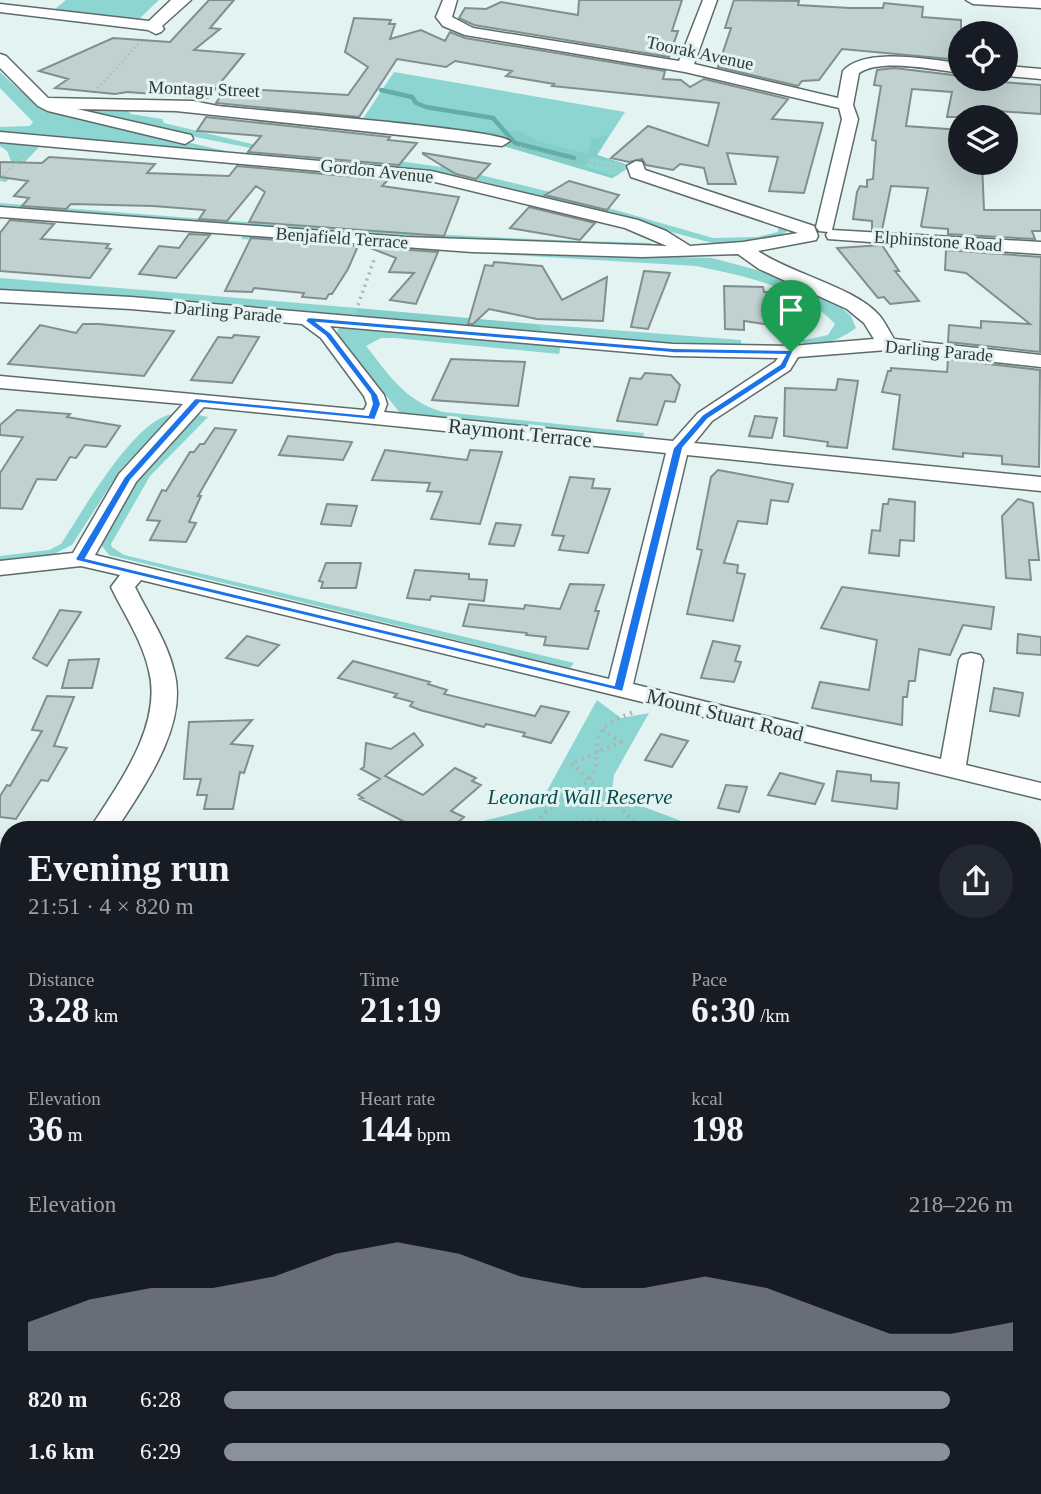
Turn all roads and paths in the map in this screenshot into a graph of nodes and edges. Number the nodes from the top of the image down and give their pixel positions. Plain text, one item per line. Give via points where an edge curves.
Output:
1 (450, 0) edge
2 (710, 0) edge
3 (973, 0) edge
4 (179, 1) edge
5 (1041, 4) edge
6 (0, 8) edge
7 (0, 14) edge
8 (151, 29) junction
9 (0, 59) edge
10 (685, 67) junction
11 (948, 67) edge
12 (1018, 72) edge
13 (1041, 74) edge
14 (96, 90) dead end
15 (44, 103) junction
16 (845, 105) junction
17 (177, 106) junction
18 (363, 118) dead end
19 (0, 137) edge
20 (39, 140) junction
21 (502, 141) joint
22 (289, 162) junction
23 (635, 168) joint
24 (0, 179) edge
25 (0, 212) edge
26 (819, 232) junction
27 (388, 241) junction
28 (1041, 248) edge
29 (684, 250) junction
30 (744, 250) junction
31 (0, 296) edge
32 (356, 311) dead end
33 (308, 319) junction
34 (887, 344) junction
35 (791, 352) junction
36 (1041, 361) edge
37 (0, 382) edge
38 (198, 400) junction
39 (372, 418) junction
40 (678, 448) junction
41 (1041, 484) edge
42 (80, 559) junction
43 (0, 568) edge
44 (135, 571) junction
45 (971, 660) dead end
46 (619, 690) junction
47 (659, 699) junction
48 (603, 729) junction
49 (597, 752) junction
50 (952, 770) junction
51 (590, 779) junction
52 (1041, 791) edge
53 (108, 821) edge
54 (538, 821) edge
55 (634, 821) edge

1 - 10 street, Toorak Avenue via 444,17 470,32
2 - 10 street
3 - 5 street
4 - 8 street
6 - 8 street
7 - 8 street
8 - 14 path
9 - 15 street
10 - 16 street, Toorak Avenue
11 - 16 street via 859,64 851,71
12 - 13 street
15 - 17 street, Montagu Street
15 - 22 street via 81,116
16 - 26 street via 850,119
17 - 18 street, Montagu Street
17 - 21 street
19 - 20 street, Gordon Avenue
20 - 22 street, Gordon Avenue
20 - 24 path
21 - 23 path via 573,161
22 - 29 street, Gordon Avenue via 480,185 638,227 666,237
23 - 26 street, Elphinstone Road
25 - 27 street, Benjafield Terrace
26 - 28 street, Elphinstone Road
26 - 30 street, Gordon Avenue
27 - 29 street, Benjafield Terrace
27 - 32 path via 377,252
29 - 30 street, Gordon Avenue
30 - 34 street via 766,265 854,305 872,319
31 - 33 street, Darling Parade
33 - 35 street, Darling Parade via 673,350
33 - 39 street via 328,334 374,395 377,404
34 - 35 street, Darling Parade
34 - 36 street, Darling Parade
35 - 40 street via 783,366 705,417
37 - 38 street, Raymont Terrace
38 - 39 street, Raymont Terrace
38 - 42 street via 127,479
39 - 40 street, Raymont Terrace
40 - 41 street, Raymont Terrace
40 - 46 street
42 - 43 street, Mount Stuart Road
42 - 44 street, Mount Stuart Road
44 - 46 street, Mount Stuart Road
44 - 53 street via 123,587 163,673 164,696 148,751
45 - 50 street
46 - 47 street, Mount Stuart Road
47 - 48 path
47 - 50 street, Mount Stuart Road
48 - 49 path
48 - 49 path via 621,742
49 - 51 path via 598,766
49 - 51 path via 571,763
50 - 52 street, Mount Stuart Road
51 - 54 path via 541,812
51 - 55 path

